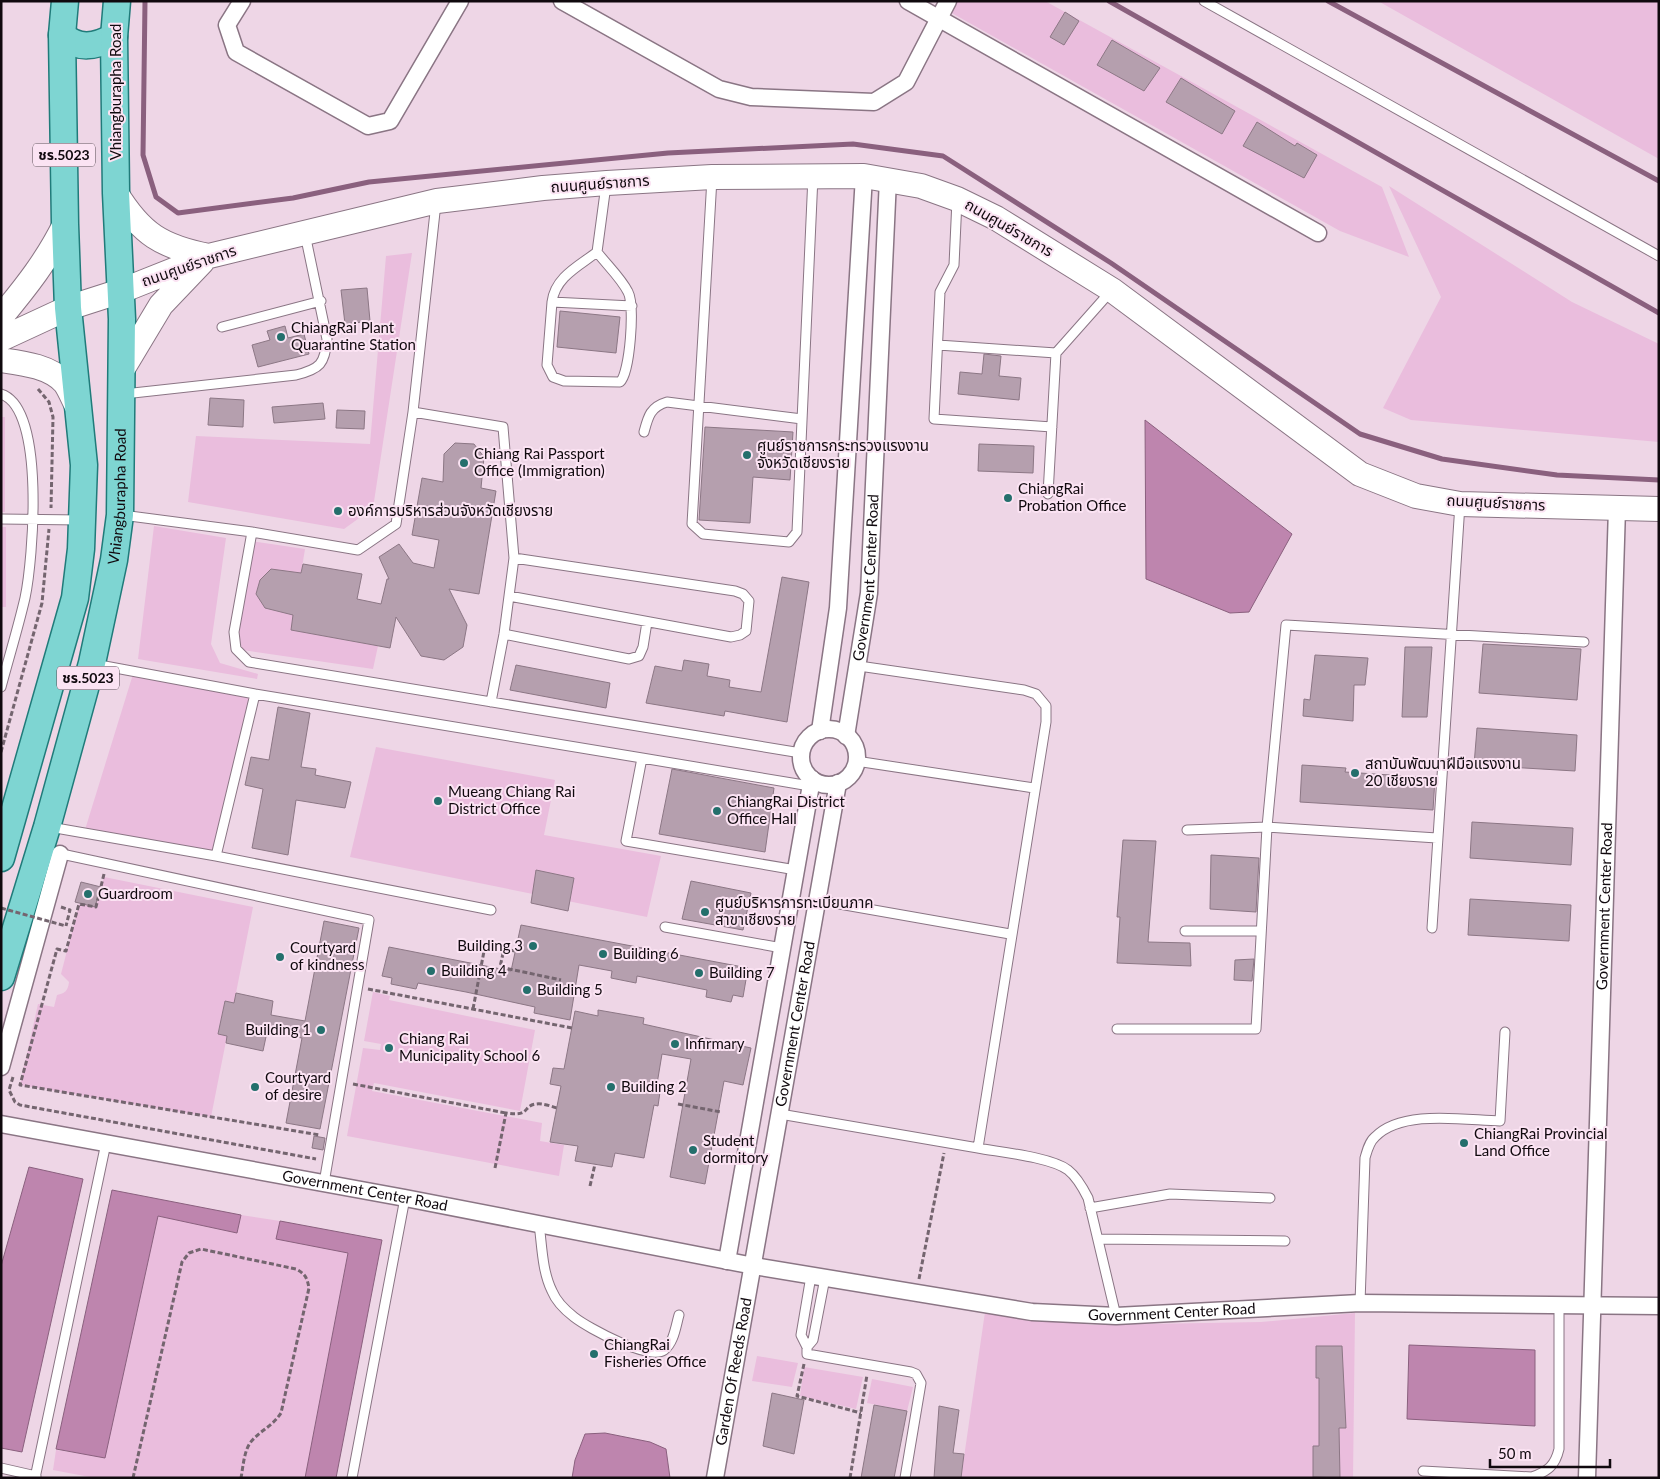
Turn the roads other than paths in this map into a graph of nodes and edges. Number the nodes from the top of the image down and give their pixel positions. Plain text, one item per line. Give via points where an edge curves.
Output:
1 (65, 1) edge
2 (117, 1) edge
3 (242, 1) edge
4 (460, 1) edge
5 (562, 1) edge
6 (908, 1) edge
7 (948, 1) edge
8 (1204, 1) edge
9 (937, 18) junction
10 (62, 35) junction
11 (114, 37) junction
12 (813, 175) junction
13 (864, 176) junction
14 (712, 177) junction
15 (888, 179) junction
16 (607, 183) junction
17 (116, 193) junction
18 (957, 199) junction
19 (437, 201) junction
20 (65, 224) junction
21 (304, 233) junction
22 (1318, 234) dead end
23 (597, 252) junction
24 (209, 256) junction
25 (1659, 256) edge
26 (1112, 290) junction
27 (121, 291) junction
28 (321, 301) junction
29 (552, 302) junction
30 (632, 306) junction
31 (68, 308) junction
32 (1, 317) edge
33 (222, 327) dead end
34 (1, 339) edge
35 (938, 345) junction
36 (1056, 353) junction
37 (1, 360) edge
38 (122, 382) junction
39 (1, 394) edge
40 (699, 406) junction
41 (78, 408) junction
42 (413, 412) junction
43 (802, 419) junction
44 (1052, 427) junction
45 (644, 432) dead end
46 (1048, 494) dead end
47 (1460, 504) junction
48 (1617, 508) junction
49 (1659, 509) edge
50 (120, 515) junction
51 (83, 517) junction
52 (33, 518) junction
53 (1, 519) edge
54 (252, 532) junction
55 (514, 558) junction
56 (509, 596) junction
57 (647, 622) junction
58 (504, 634) junction
59 (1451, 634) junction
60 (1584, 642) dead end
61 (92, 663) junction
62 (859, 666) junction
63 (1, 687) edge
64 (255, 694) junction
65 (490, 702) junction
66 (820, 731) junction
67 (846, 736) junction
68 (801, 753) junction
69 (642, 758) junction
70 (856, 761) junction
71 (811, 783) junction
72 (838, 783) junction
73 (1034, 788) junction
74 (1267, 827) junction
75 (1187, 830) dead end
76 (1437, 838) junction
77 (49, 844) junction
78 (216, 856) junction
79 (1, 858) edge
80 (796, 870) junction
81 (828, 902) dead end
82 (491, 910) dead end
83 (665, 927) dead end
84 (1432, 928) dead end
85 (1185, 931) dead end
86 (1261, 931) junction
87 (1010, 934) junction
88 (782, 948) junction
89 (1, 977) edge
90 (1117, 1029) dead end
91 (1504, 1032) dead end
92 (8, 1069) edge
93 (780, 1114) junction
94 (1, 1124) edge
95 (106, 1143) junction
96 (978, 1148) junction
97 (324, 1183) junction
98 (405, 1198) junction
99 (1270, 1198) dead end
100 (1090, 1208) junction
101 (539, 1224) junction
102 (1098, 1239) junction
103 (1285, 1241) dead end
104 (727, 1261) junction
105 (754, 1266) junction
106 (818, 1277) junction
107 (1360, 1303) junction
108 (1592, 1304) junction
109 (1560, 1306) junction
110 (1659, 1306) edge
111 (679, 1315) dead end
112 (1116, 1316) junction
113 (807, 1350) junction
114 (1, 1468) edge
115 (1423, 1471) dead end
116 (38, 1477) edge
117 (352, 1478) edge
118 (715, 1478) edge
119 (905, 1478) edge
120 (1587, 1478) edge

1 - 10 main road, Vhiangburapha Road / ชร.5023
2 - 11 main road, Vhiangburapha Road / ชร.5023
3 - 4 street via 227,25 236,52 368,126 390,121
5 - 9 street via 719,89 751,97 874,102 906,82
6 - 9 street
7 - 9 street
8 - 25 lane
9 - 22 street
10 - 11 main road via 71,44 86,45 101,45
10 - 20 main road, Vhiangburapha Road / ชร.5023
11 - 17 main road, Vhiangburapha Road / ชร.5023
12 - 13 street, ถนนศูนย์ราชการ
12 - 14 street, ถนนศูนย์ราชการ
12 - 43 lane
13 - 15 street, ถนนศูนย์ราชการ
13 - 66 street, Government Center Road via 838,608
14 - 16 street, ถนนศูนย์ราชการ
14 - 40 lane
15 - 18 street, ถนนศูนย์ราชการ
15 - 62 street, Government Center Road via 869,593
16 - 19 street, ถนนศูนย์ราชการ
16 - 23 lane
17 - 24 street via 134,220 151,235 186,252
17 - 27 main road, Vhiangburapha Road / ชร.5023
18 - 26 street, ถนนศูนย์ราชการ via 996,218
18 - 35 lane via 954,265 940,292
19 - 21 street, ถนนศูนย์ราชการ
19 - 42 lane
20 - 31 main road, Vhiangburapha Road / ชร.5023
20 - 32 street via 52,251 28,286
21 - 24 street, ถนนศูนย์ราชการ
21 - 28 lane
23 - 29 lane via 563,277
23 - 30 lane via 626,288
24 - 27 street, ถนนศูนย์ราชการ
24 - 38 street via 160,305
26 - 36 lane
26 - 47 street, ถนนศูนย์ราชการ via 1360,474 1416,496
27 - 31 street, ถนนศูนย์ราชการ
27 - 38 main road, Vhiangburapha Road / ชร.5023
28 - 33 lane
28 - 38 lane via 326,353 321,365 311,371
29 - 30 lane
29 - 30 lane via 547,365 552,376 612,383 624,378 628,363
31 - 34 street, ถนนศูนย์ราชการ
31 - 41 main road, Vhiangburapha Road / ชร.5023
35 - 36 lane
35 - 44 lane via 934,419
36 - 44 lane
37 - 41 street via 48,372 64,383
38 - 50 main road, Vhiangburapha Road / ชร.5023
39 - 52 lane via 22,412 32,458
40 - 43 lane
40 - 43 lane via 692,524 703,534 789,542 797,532
40 - 45 lane via 659,404 648,415
41 - 51 main road, Vhiangburapha Road / ชร.5023 via 84,466
42 - 54 lane via 396,524 358,550
42 - 55 lane via 503,427
44 - 46 lane
47 - 48 street, ถนนศูนย์ราชการ
47 - 59 lane
48 - 49 street, ถนนศูนย์ราชการ
48 - 108 street, Government Center Road
50 - 51 main road via 116,504 103,497 91,502
50 - 54 lane
50 - 61 main road, Vhiangburapha Road / ชร.5023
51 - 52 lane
51 - 79 main road, Vhiangburapha Road / ชร.5023 via 75,598
52 - 53 lane
52 - 63 lane via 25,596
54 - 65 lane via 234,632 236,649 249,662
55 - 56 lane
55 - 57 lane via 735,591 744,594 749,601 746,631 740,636
56 - 57 lane
56 - 58 lane
57 - 58 lane via 639,656 629,659
58 - 65 lane
59 - 60 lane
59 - 74 lane via 1286,624
59 - 76 lane
61 - 64 lane
61 - 77 main road, Vhiangburapha Road / ชร.5023
62 - 67 street, Government Center Road
62 - 73 lane via 1036,694 1046,706 1046,722
64 - 69 lane
64 - 78 lane
65 - 68 lane
66 - 67 street via 838,731
66 - 68 street via 807,739
67 - 70 street via 852,743
68 - 71 street via 803,767
69 - 71 lane
69 - 80 lane via 626,840
70 - 72 street via 847,778
70 - 73 lane
71 - 72 street
71 - 80 street, Government Center Road
72 - 93 street, Government Center Road
73 - 87 lane
74 - 75 lane
74 - 76 lane
74 - 86 lane
76 - 84 lane
77 - 78 lane
77 - 89 main road, Vhiangburapha Road / ชร.5023
77 - 92 street
77 - 97 lane via 107,864 369,920
78 - 82 lane
80 - 88 street, Government Center Road
81 - 87 lane
83 - 88 lane
85 - 86 lane
86 - 90 lane via 1256,1029
87 - 96 lane
88 - 104 street, Government Center Road
91 - 107 lane via 1500,1121 1413,1119 1386,1129 1369,1145 1365,1158
93 - 96 lane
93 - 105 street, Government Center Road
94 - 95 street, Government Center Road
95 - 97 street, Government Center Road
95 - 116 lane
96 - 100 lane via 1053,1163 1068,1170 1080,1183
97 - 98 street, Government Center Road
98 - 101 street, Government Center Road
98 - 117 lane
99 - 100 lane via 1170,1194
100 - 102 lane
101 - 104 street, Government Center Road
101 - 111 lane via 546,1276 552,1292 573,1317 593,1330 646,1352 657,1353 665,1350 671,1342
102 - 103 lane
102 - 112 lane
104 - 105 street, Government Center Road
105 - 106 street, Government Center Road
105 - 118 street, Garden Of Reeds Road
106 - 112 street, Government Center Road via 1032,1312
106 - 113 lane via 813,1340
106 - 113 lane via 801,1335
107 - 109 street, Government Center Road
107 - 112 street, Government Center Road
108 - 109 street, Government Center Road
108 - 110 street, Government Center Road
108 - 120 street, Government Center Road
109 - 115 lane via 1560,1450 1555,1463 1546,1472 1532,1477
113 - 119 lane via 911,1372 919,1378 921,1383
114 - 116 lane

